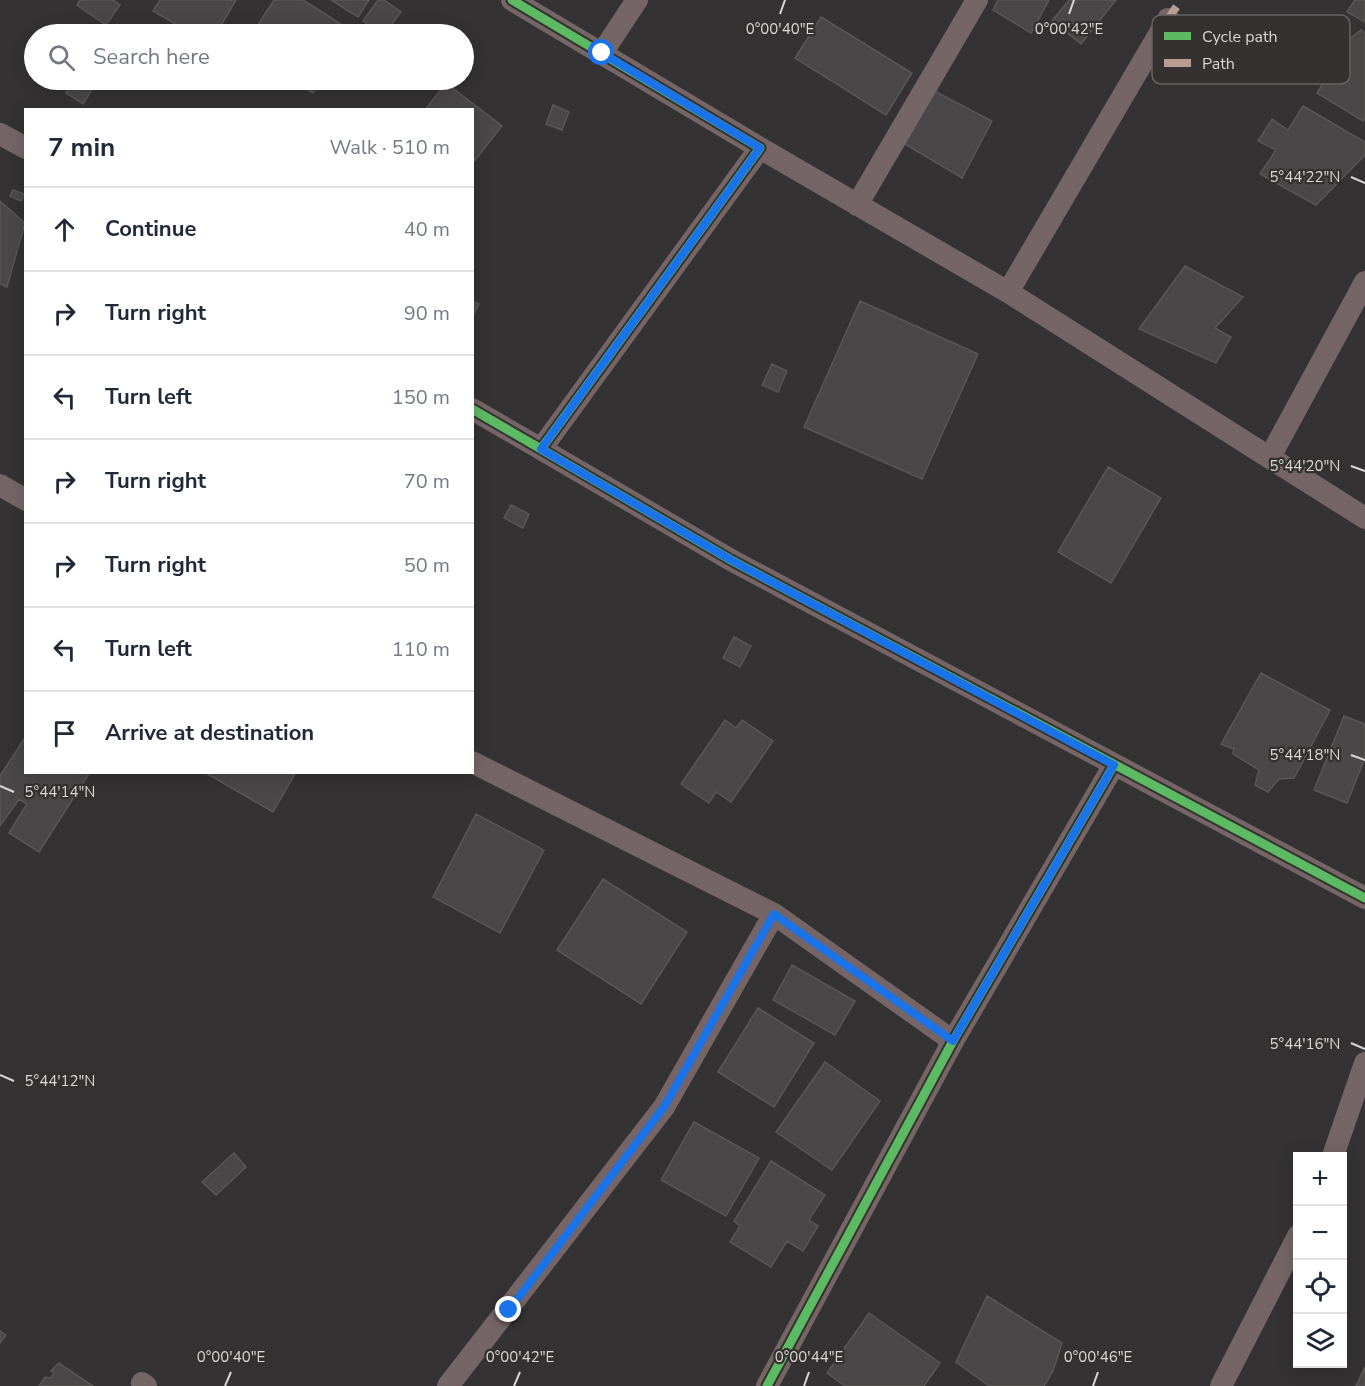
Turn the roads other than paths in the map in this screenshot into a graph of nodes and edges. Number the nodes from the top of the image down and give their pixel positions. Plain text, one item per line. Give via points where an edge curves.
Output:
1 (512, 0) edge
2 (637, 0) edge
3 (977, 0) edge
4 (1152, 46) edge
5 (602, 53) junction
6 (0, 134) edge
7 (24, 147) edge
8 (760, 148) junction
9 (856, 205) junction
10 (1365, 282) edge
11 (1008, 292) junction
12 (474, 410) edge
13 (541, 449) junction
14 (1270, 457) junction
15 (0, 484) edge
16 (24, 499) edge
17 (1365, 518) edge
18 (474, 763) edge
19 (1114, 765) junction
20 (1365, 898) edge
21 (774, 914) junction
22 (953, 1041) junction
23 (1365, 1063) edge
24 (1334, 1152) edge
25 (1293, 1246) edge
26 (448, 1386) edge
27 (767, 1386) edge
28 (1221, 1386) edge

1 - 5 street
2 - 5 street
3 - 9 street
4 - 11 street
5 - 8 street
6 - 7 street
8 - 9 street
8 - 13 street
9 - 11 street
10 - 14 street
11 - 14 street
12 - 13 street
13 - 19 street via 731,560
14 - 17 street
15 - 16 street
18 - 21 street
19 - 20 street
19 - 22 street
21 - 22 street
21 - 26 street via 664,1107
22 - 27 street
23 - 24 street
25 - 28 street

